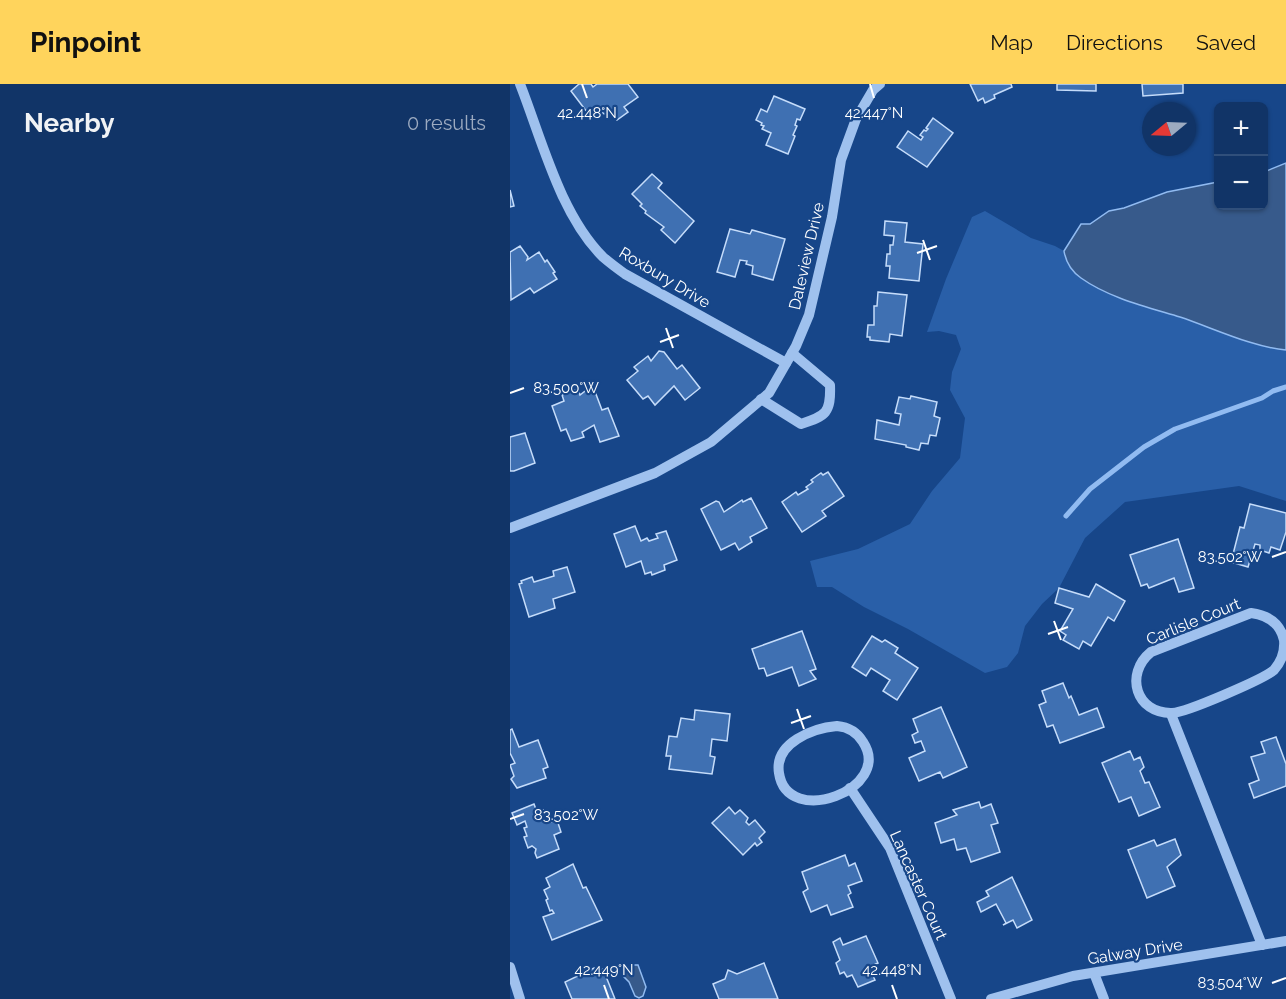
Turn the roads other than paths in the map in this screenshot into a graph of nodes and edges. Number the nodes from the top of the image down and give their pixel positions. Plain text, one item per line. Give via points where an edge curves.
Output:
1 (520, 84) edge
2 (880, 84) edge
3 (789, 358) junction
4 (761, 399) junction
5 (510, 528) edge
6 (1172, 714) junction
7 (850, 788) junction
8 (1286, 941) edge
9 (1262, 945) junction
10 (510, 967) edge
11 (1094, 973) junction
12 (520, 999) edge
13 (951, 999) edge
14 (991, 999) edge
15 (1104, 999) edge

1 - 3 street, Roxbury Drive via 561,192 580,228 603,257 625,274
2 - 3 street, Daleview Drive via 856,119 841,160 809,315
3 - 4 street, Daleview Drive via 769,393
3 - 4 street, Roxbury Drive via 830,385 831,402 821,418 801,424
4 - 5 street, Daleview Drive via 711,442 655,473
6 - 6 street, Carlisle Court via 1248,685 1273,671 1284,646 1279,627 1266,616 1245,614 1150,652 1137,669 1138,692 1149,706
6 - 9 street
7 - 7 street via 864,776 869,758 863,741 852,730 837,726 820,729 793,741 780,758 782,783 798,798 820,800
7 - 13 street, Lancaster Court via 890,848
8 - 9 street, Galway Drive
9 - 11 street, Galway Drive
10 - 12 street
11 - 14 street, Galway Drive
11 - 15 street

